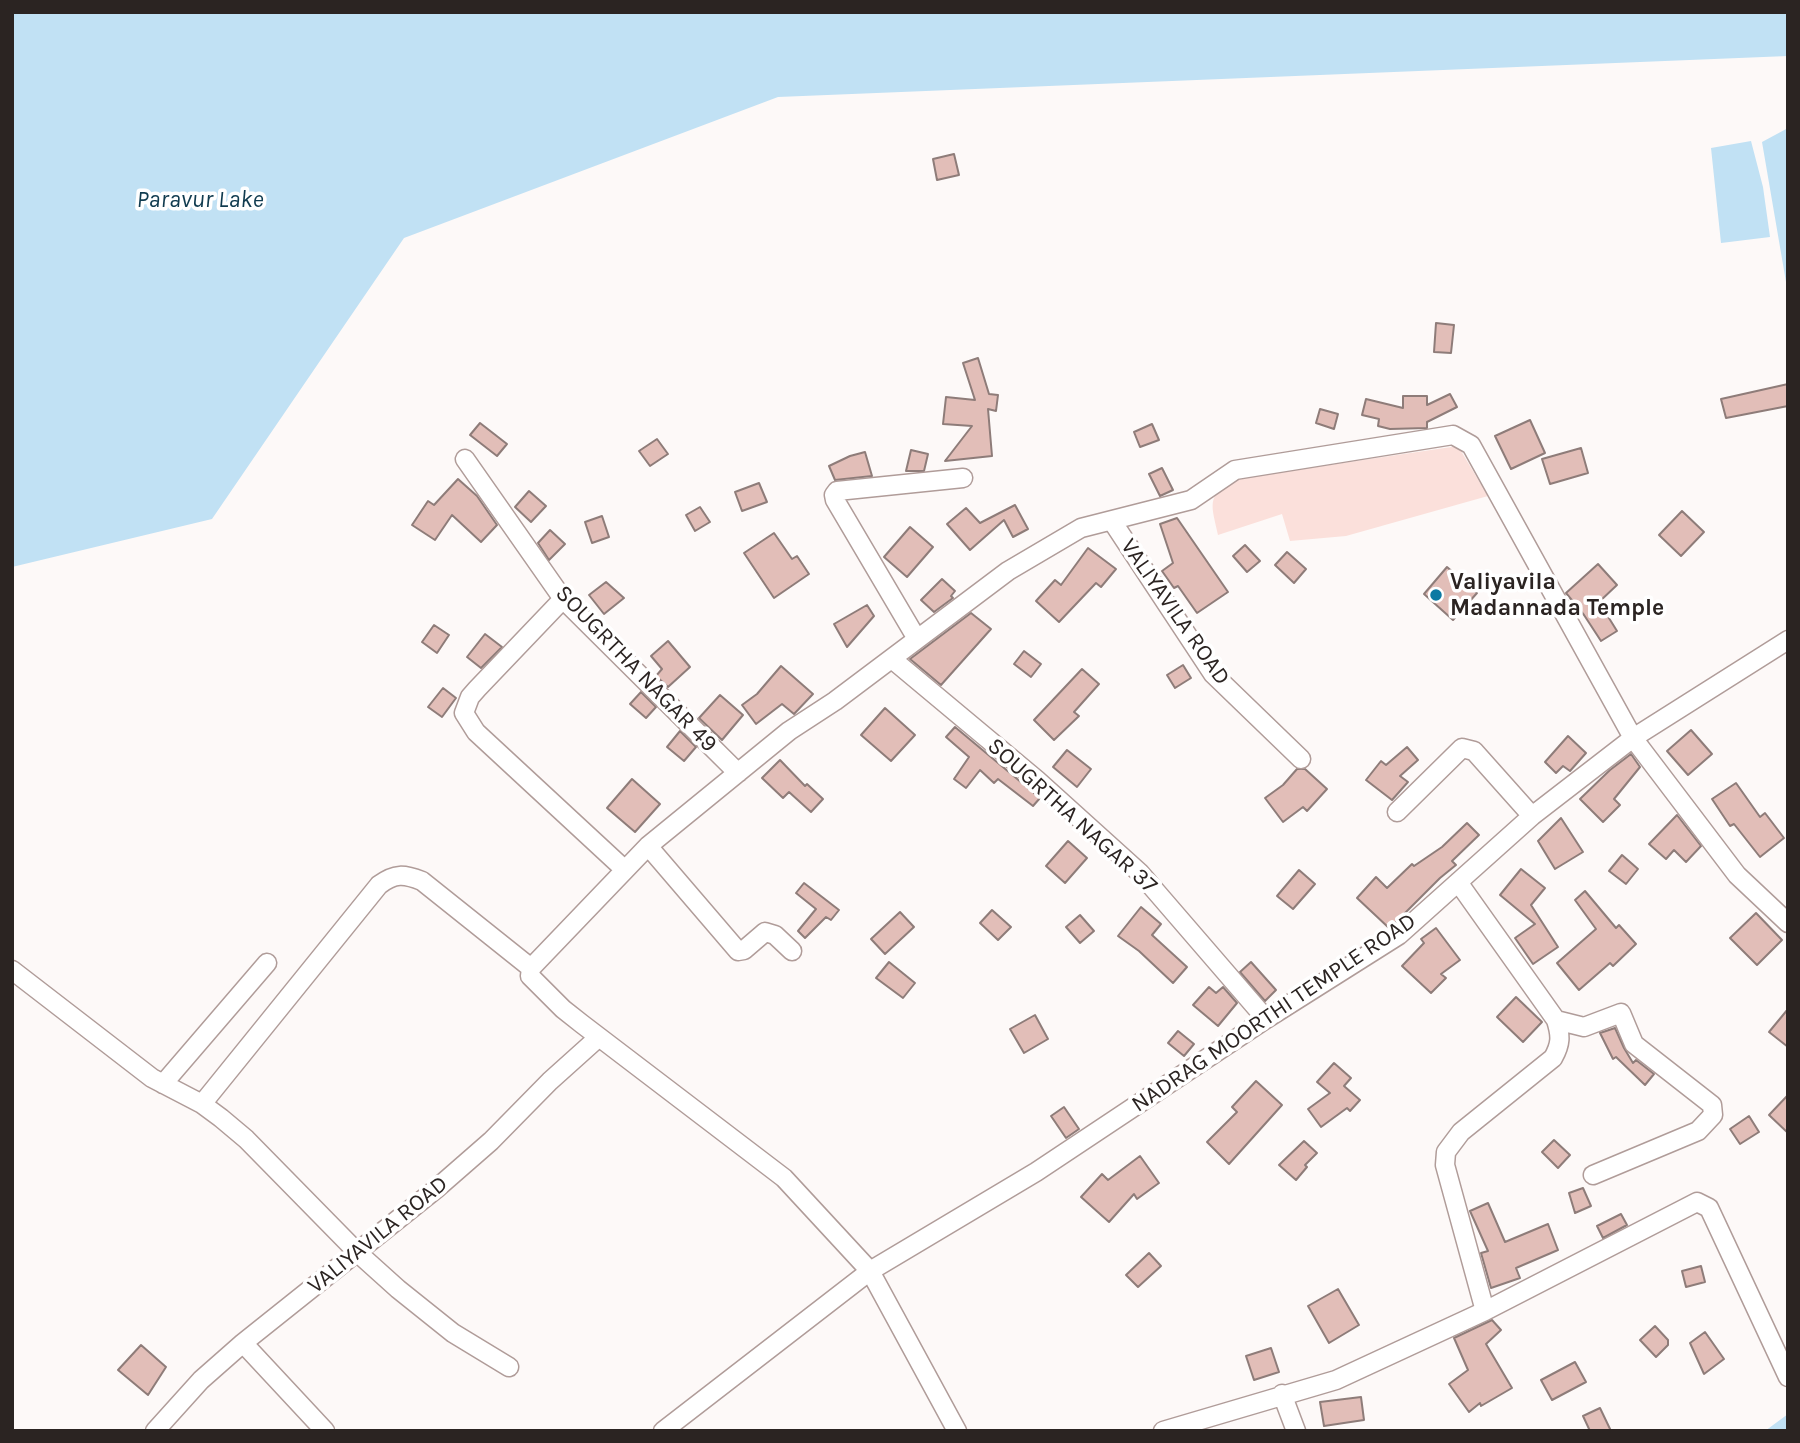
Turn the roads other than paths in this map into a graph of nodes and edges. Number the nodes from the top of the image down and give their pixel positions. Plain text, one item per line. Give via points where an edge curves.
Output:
1 (465, 459) dead end
2 (963, 478) dead end
3 (1112, 521) junction
4 (564, 599) junction
5 (917, 639) junction
6 (1786, 644) edge
7 (892, 659) junction
8 (1633, 738) junction
9 (1301, 759) dead end
10 (738, 773) junction
11 (1397, 812) dead end
12 (1532, 816) junction
13 (648, 846) junction
14 (624, 869) junction
15 (1458, 882) junction
16 (1788, 923) edge
17 (792, 951) dead end
18 (267, 963) dead end
19 (531, 968) junction
20 (12, 970) edge
21 (1266, 1019) junction
22 (1556, 1020) junction
23 (599, 1037) junction
24 (163, 1084) junction
25 (202, 1104) junction
26 (1593, 1175) dead end
27 (358, 1252) junction
28 (870, 1271) junction
29 (1485, 1311) junction
30 (243, 1343) junction
31 (509, 1367) dead end
32 (1787, 1377) edge
33 (1282, 1394) junction
34 (155, 1431) edge
35 (325, 1431) edge
36 (663, 1431) edge
37 (957, 1431) edge
38 (1163, 1431) edge
39 (1296, 1431) edge

1 - 4 street, SOUGRTHA NAGAR 49
2 - 5 street via 837,491 834,495
3 - 5 street via 1082,528 1008,571
3 - 8 street via 1191,500 1235,470 1452,435 1471,445
3 - 9 street, VALIYAVILA ROAD via 1213,674
4 - 10 street, SOUGRTHA NAGAR 49
4 - 14 street via 477,689 464,713 476,732
5 - 7 street
6 - 8 street, NADRAG MOORTHI TEMPLE ROAD
7 - 10 street
7 - 21 street, SOUGRTHA NAGAR 37 via 1140,873
8 - 12 street, NADRAG MOORTHI TEMPLE ROAD
8 - 16 street via 1737,875
10 - 13 street
11 - 12 street via 1462,748 1468,748
12 - 15 street, NADRAG MOORTHI TEMPLE ROAD
13 - 14 street
13 - 17 street via 738,951 765,932 775,934
14 - 19 street
15 - 21 street, NADRAG MOORTHI TEMPLE ROAD via 1399,935
15 - 22 street
18 - 24 street
19 - 23 street via 530,976
19 - 25 street via 422,881 404,874 391,876
20 - 24 street
21 - 28 street, NADRAG MOORTHI TEMPLE ROAD via 1035,1172
22 - 26 street via 1584,1027 1621,1013 1634,1044 1712,1105 1713,1115 1698,1130
22 - 29 street via 1560,1046 1553,1058 1461,1132 1446,1152
23 - 27 street, VALIYAVILA ROAD via 491,1141
23 - 28 street via 783,1178
24 - 25 street
25 - 27 street via 246,1139
27 - 30 street, VALIYAVILA ROAD
27 - 31 street via 438,1321
28 - 36 street, NADRAG MOORTHI TEMPLE ROAD
28 - 37 street
29 - 32 street via 1697,1202 1709,1208
29 - 33 street via 1336,1380
30 - 34 street, VALIYAVILA ROAD via 201,1380
30 - 35 street
33 - 38 street
33 - 39 street

